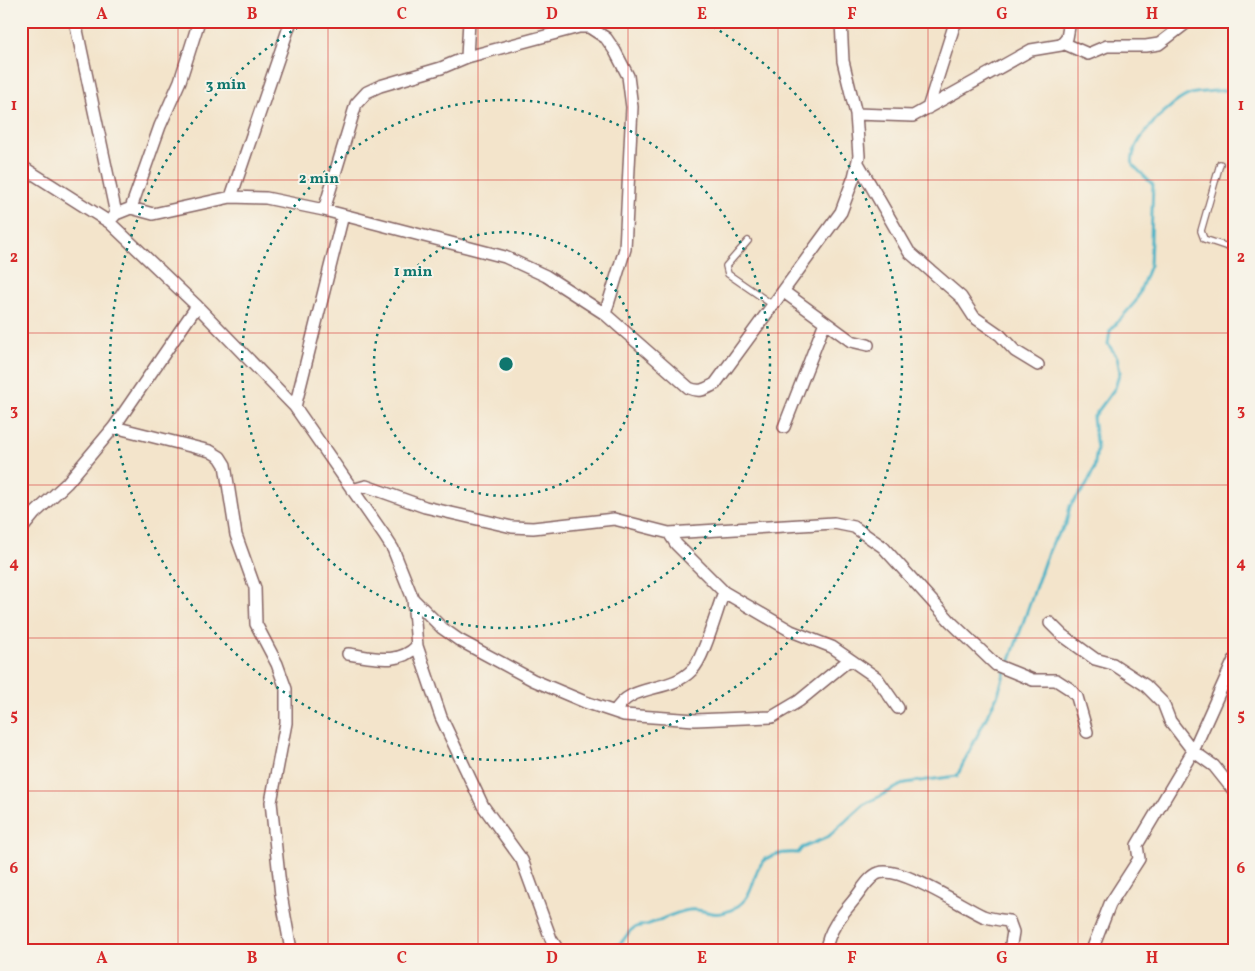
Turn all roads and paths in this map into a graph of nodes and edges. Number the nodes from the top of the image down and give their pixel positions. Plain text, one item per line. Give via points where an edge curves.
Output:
1 (74, 21) edge
2 (199, 21) edge
3 (291, 21) edge
4 (469, 21) edge
5 (841, 21) edge
6 (958, 21) edge
7 (1070, 21) edge
8 (1189, 21) edge
9 (589, 24) edge
10 (1063, 43) junction
11 (467, 57) junction
12 (928, 108) junction
13 (856, 114) junction
14 (858, 163) junction
15 (1220, 164) dead end
16 (21, 166) edge
17 (231, 197) junction
18 (131, 208) junction
19 (324, 210) junction
20 (343, 215) junction
21 (112, 218) junction
22 (748, 241) dead end
23 (1234, 249) edge
24 (784, 292) junction
25 (773, 305) junction
26 (197, 306) junction
27 (605, 314) junction
28 (825, 322) junction
29 (868, 345) dead end
30 (1038, 365) dead end
31 (295, 407) junction
32 (114, 427) junction
33 (784, 428) dead end
34 (352, 490) junction
35 (21, 530) edge
36 (670, 533) junction
37 (724, 592) junction
38 (413, 599) junction
39 (1050, 624) dead end
40 (417, 646) junction
41 (348, 654) dead end
42 (850, 660) junction
43 (1234, 660) edge
44 (898, 708) dead end
45 (615, 712) junction
46 (1086, 732) dead end
47 (1193, 750) junction
48 (1234, 790) edge
49 (291, 950) edge
50 (558, 950) edge
51 (826, 950) edge
52 (1010, 950) edge
53 (1092, 950) edge

1 - 21 street
2 - 18 street via 180,81
3 - 17 street
4 - 11 street
5 - 13 street via 843,61
6 - 12 street
7 - 10 street
8 - 10 street via 1163,42 1153,45 1107,46 1088,54
9 - 11 street
9 - 27 street via 606,38 628,76 632,107 626,249
10 - 12 street via 1032,50
11 - 19 street via 380,86 359,98
12 - 13 street via 906,117
13 - 14 street
14 - 24 street via 841,212
14 - 30 street via 909,252 961,297 974,317 1000,335 1015,351
15 - 23 lane via 1201,230 1204,238
16 - 21 street
17 - 18 street via 153,214
17 - 19 street via 266,198
18 - 21 street
19 - 20 street
20 - 27 street via 505,257 546,276
20 - 31 street
21 - 26 street
22 - 25 lane via 726,270
24 - 25 street
24 - 28 street
25 - 27 street via 715,384 696,391
26 - 31 street
26 - 32 street
28 - 29 street via 852,341
28 - 33 street
31 - 34 street
32 - 35 street via 67,483
32 - 49 street via 210,451 225,465 236,535 255,588 256,624 286,689 286,723 270,802
34 - 36 street via 366,486 425,507 512,527 532,528 614,519
34 - 38 street via 393,549
36 - 37 street via 676,544
36 - 46 street via 834,523 854,527 883,547 951,622 996,665 1033,680 1056,680 1070,689 1077,697
37 - 42 street via 791,631 832,647
37 - 45 street via 695,668 666,686 624,698
38 - 40 street
38 - 45 street via 459,640 533,680
39 - 47 street via 1095,659 1114,664 1145,685 1162,703 1170,721
40 - 41 street via 406,656 396,658
40 - 50 street via 460,758 483,806 522,860
42 - 44 street via 877,678
42 - 45 street via 799,702 772,717 654,719
43 - 47 street
47 - 48 street via 1214,766
47 - 53 street via 1137,845 1139,859 1110,904
51 - 52 street via 832,930 844,911 874,875 883,872 948,895 986,917 1009,921 1013,932

